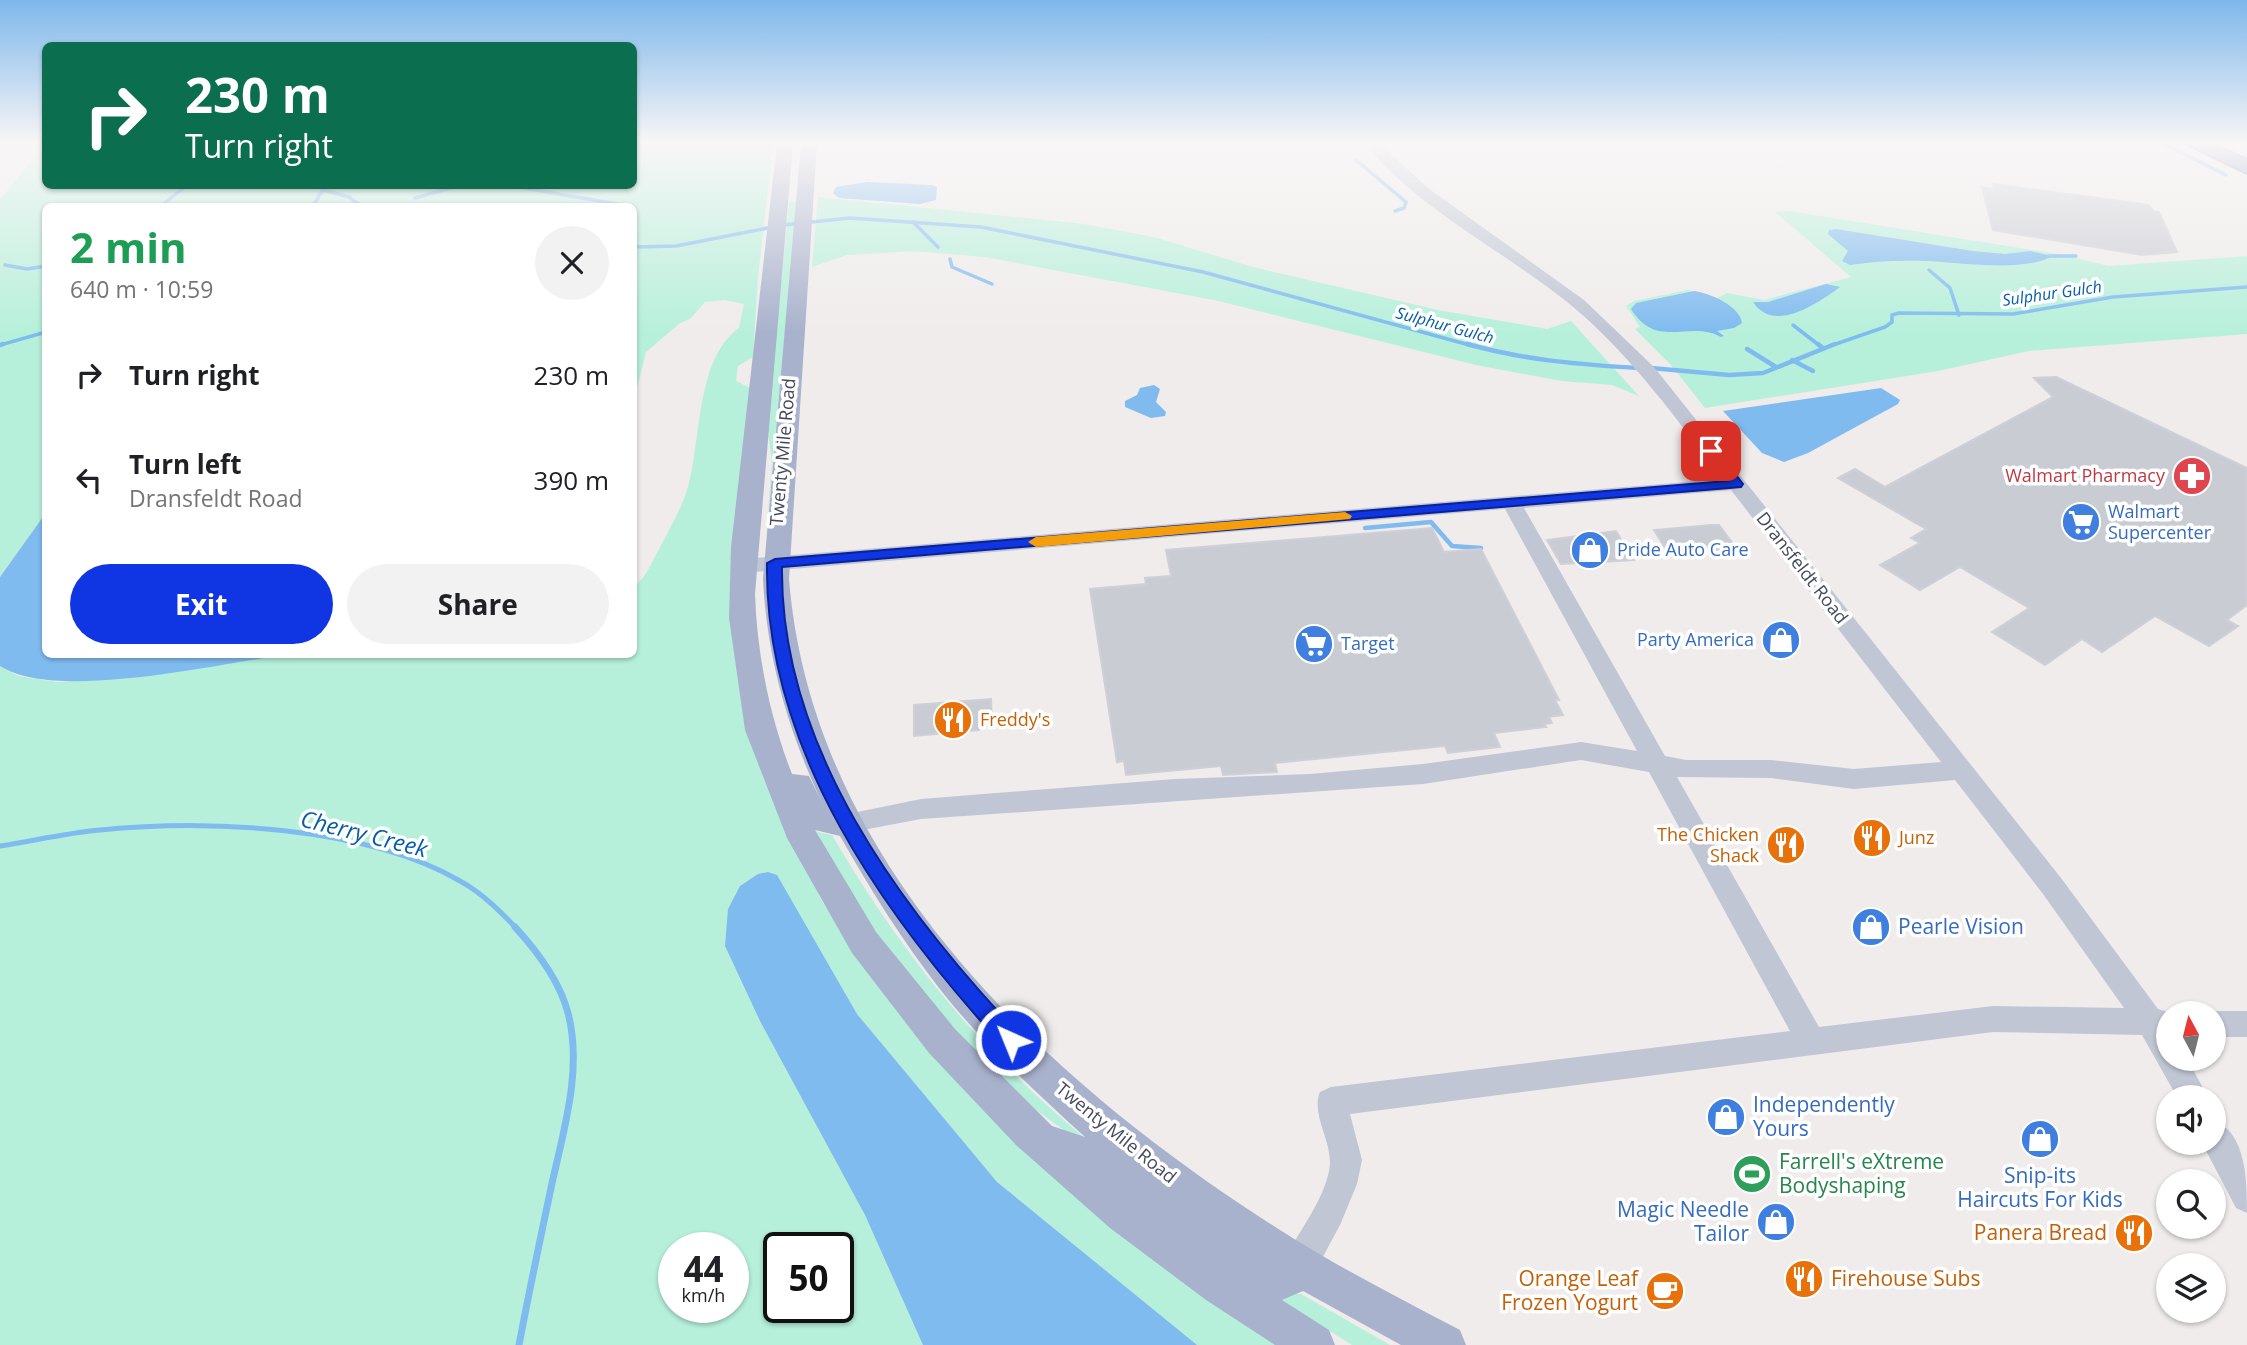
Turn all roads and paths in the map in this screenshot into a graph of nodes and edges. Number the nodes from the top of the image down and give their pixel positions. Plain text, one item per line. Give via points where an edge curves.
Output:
1 (780, 207) edge
2 (802, 207) edge
3 (1445, 207) edge
4 (786, 272) junction
5 (1736, 484) junction
6 (1511, 502) junction
7 (759, 565) junction
8 (751, 684) junction
9 (1658, 764) junction
10 (1961, 770) junction
11 (847, 823) junction
12 (2156, 1018) edge
13 (2156, 1022) edge
14 (2226, 1024) edge
15 (2247, 1024) edge
16 (1811, 1041) junction
17 (1041, 1142) junction
18 (2225, 1155) edge
19 (2247, 1197) edge
20 (1300, 1265) junction
21 (1314, 1345) edge
22 (1445, 1345) edge

1 - 4 main road, Twenty Mile Road
2 - 4 main road, Twenty Mile Road
3 - 5 street, Dransfeldt Road via 1602,324 1669,398
4 - 7 main road, Twenty Mile Road
5 - 6 street
5 - 10 street, Dransfeldt Road
6 - 7 street
6 - 9 street
7 - 8 main road, Twenty Mile Road via 742,617
7 - 11 main road, Twenty Mile Road via 774,599 798,709
8 - 11 main road via 769,695 787,756 812,815 833,824
8 - 17 main road, Twenty Mile Road via 781,788 818,867 856,931 937,1036
9 - 10 street via 1701,770 1772,769 1854,779
9 - 11 street via 1568,752 1386,778 1083,796 921,810
9 - 16 street
10 - 12 street, Dransfeldt Road
11 - 20 main road, Twenty Mile Road via 866,858 932,951 981,1009 1059,1087 1167,1176
13 - 16 street via 1993,1019
14 - 15 street
16 - 20 street via 1331,1102 1345,1167 1318,1235
17 - 20 main road via 1088,1157 1255,1279 1280,1282
17 - 21 main road, Twenty Mile Road via 1163,1242 1252,1307
18 - 19 street
20 - 22 main road, Twenty Mile Road

